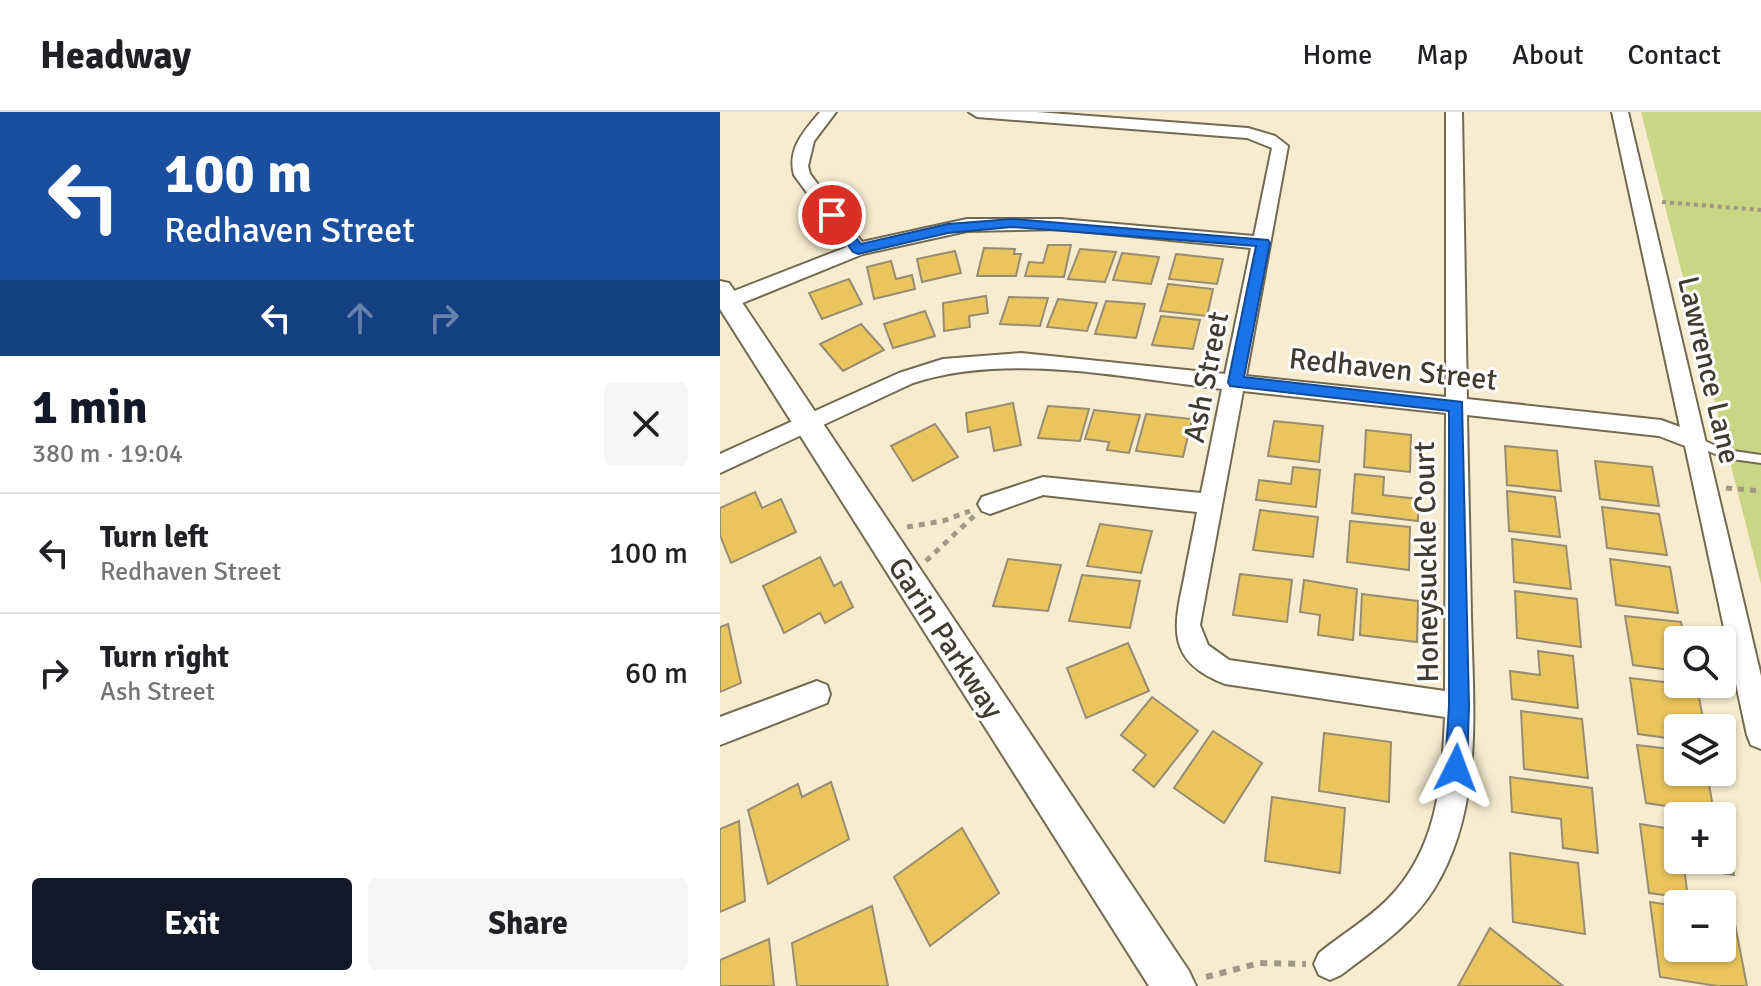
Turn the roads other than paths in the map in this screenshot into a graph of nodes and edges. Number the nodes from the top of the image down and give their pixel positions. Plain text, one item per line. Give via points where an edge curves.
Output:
1 (828, 112) edge
2 (977, 112) edge
3 (1454, 112) edge
4 (1620, 112) edge
5 (1263, 243) junction
6 (858, 249) junction
7 (724, 295) edge
8 (1236, 382) junction
9 (1457, 406) junction
10 (806, 424) junction
11 (1695, 441) junction
12 (1761, 459) edge
13 (720, 464) edge
14 (989, 504) road end
15 (1211, 504) junction
16 (817, 694) dead end
17 (1459, 706) junction
18 (720, 731) edge
19 (1761, 735) edge
20 (1330, 964) road end
21 (1174, 986) edge

1 - 6 street via 801,149 798,164
2 - 5 street, Ash Street via 1248,133 1269,139 1280,146 1280,159
3 - 9 street, Honeysuckle Court
4 - 11 street, Lawrence Lane
5 - 6 street via 1012,223 928,232
5 - 8 street, Ash Street
6 - 7 street
7 - 10 street, Garin Parkway
8 - 9 street, Redhaven Street
8 - 10 street, Redhaven Street via 1021,360 979,362 906,378
8 - 15 street, Ash Street
9 - 11 street, Redhaven Street via 1661,428
9 - 17 street, Honeysuckle Court
10 - 13 street, Redhaven Street
10 - 21 street, Garin Parkway
11 - 12 lane via 1725,454
11 - 19 street, Lawrence Lane
14 - 15 street via 1043,486
15 - 17 street, Ash Street via 1187,625 1197,655 1225,672
16 - 18 street
17 - 20 street, Honeysuckle Court via 1455,798 1436,859 1404,904

